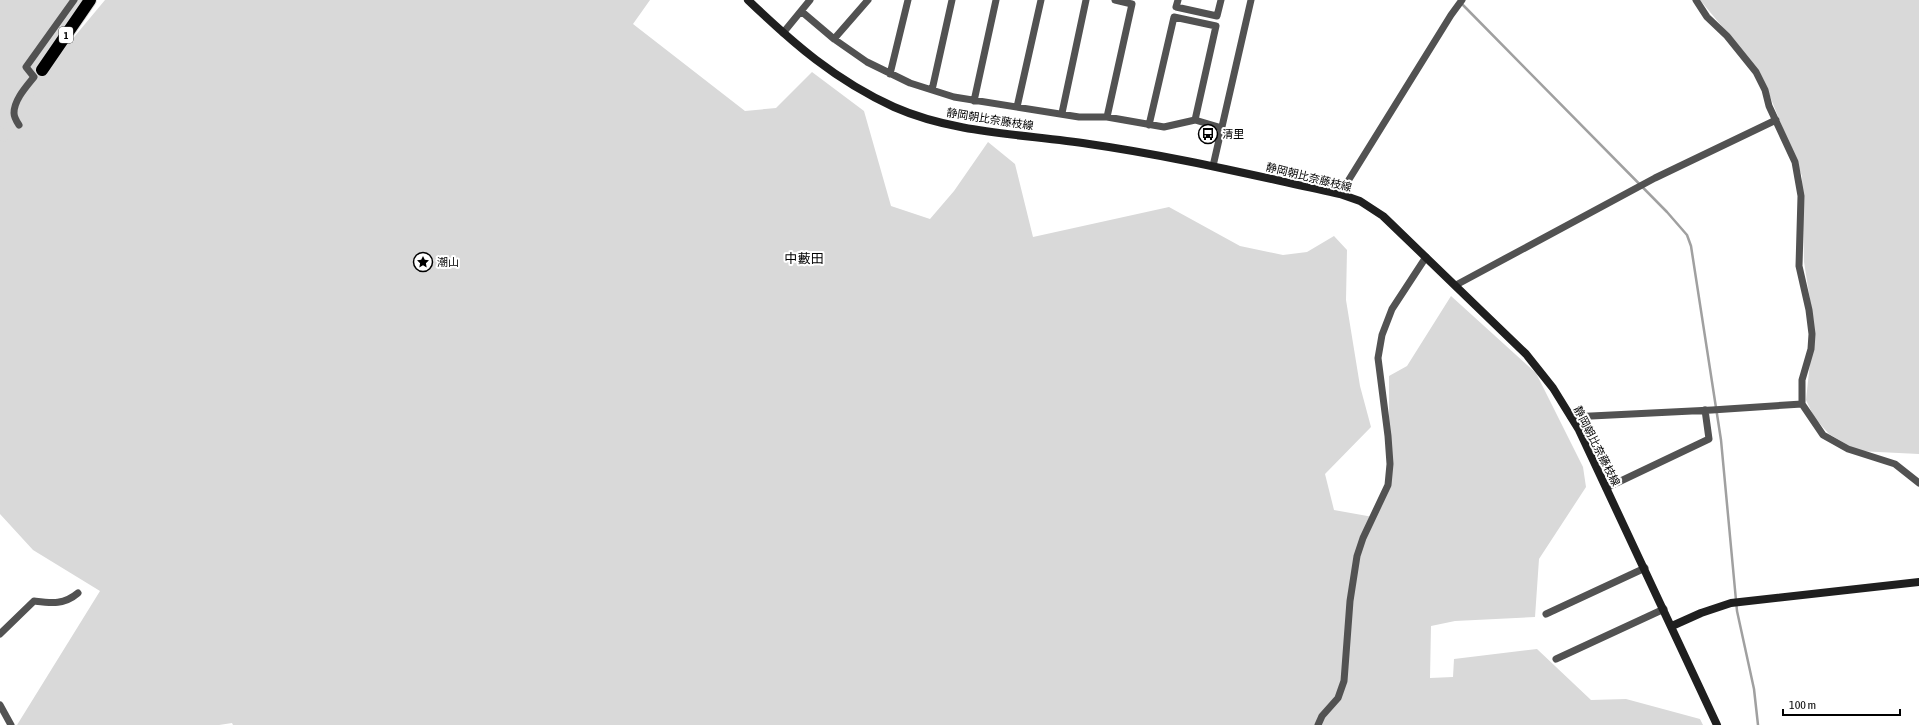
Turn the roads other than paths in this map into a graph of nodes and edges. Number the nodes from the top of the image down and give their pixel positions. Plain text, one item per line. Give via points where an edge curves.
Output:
1 (74, 0) edge
2 (90, 0) edge
3 (748, 0) edge
4 (810, 0) edge
5 (868, 0) edge
6 (908, 0) edge
7 (952, 0) edge
8 (996, 0) edge
9 (1041, 0) edge
10 (1086, 0) edge
11 (1115, 0) edge
12 (1178, 0) edge
13 (1221, 0) edge
14 (1251, 0) edge
15 (1462, 0) edge
16 (1696, 0) edge
17 (801, 11) junction
18 (783, 33) junction
19 (834, 39) junction
20 (42, 70) tunnel mouth
21 (890, 74) junction
22 (932, 90) junction
23 (974, 101) junction
24 (1017, 107) junction
25 (1062, 113) junction
26 (1107, 117) junction
27 (1195, 120) junction
28 (1776, 120) junction
29 (19, 125) dead end
30 (1149, 125) junction
31 (1222, 128) junction
32 (1213, 166) junction
33 (1340, 194) junction
34 (1426, 257) junction
35 (1456, 285) junction
36 (1802, 404) junction
37 (1708, 410) junction
38 (1571, 417) junction
39 (1919, 483) edge
40 (1606, 488) junction
41 (1645, 568) junction
42 (1919, 582) edge
43 (78, 593) dead end
44 (1664, 609) junction
45 (1546, 614) dead end
46 (1672, 626) junction
47 (0, 634) edge
48 (1556, 659) dead end
49 (0, 705) edge
50 (11, 725) edge
51 (1318, 725) edge
52 (1717, 725) edge

1 - 29 street via 26,67 34,77 15,107 14,114
2 - 20 highway, 1
3 - 18 main road, 静岡朝比奈藤枝線
4 - 17 street
5 - 19 street
6 - 21 street
7 - 22 street
8 - 23 street
9 - 24 street
10 - 25 street
11 - 26 street via 1132,4
12 - 13 street via 1176,7 1218,16
14 - 31 street
15 - 33 street
16 - 28 street via 1707,17 1727,36 1756,72
17 - 18 street
17 - 19 street
18 - 32 main road, 静岡朝比奈藤枝線 via 832,73 895,107 925,118 973,129 1090,144
19 - 21 street via 867,62
21 - 22 street
22 - 23 street
23 - 24 street
24 - 25 street
25 - 26 street via 1079,117
26 - 30 street
27 - 30 street via 1164,127
27 - 30 street via 1216,26 1174,17
27 - 31 street
28 - 35 street via 1655,178
28 - 36 street via 1795,162 1801,196 1799,266 1812,334 1811,349 1802,380
31 - 32 street
32 - 33 main road, 静岡朝比奈藤枝線
33 - 34 main road, 静岡朝比奈藤枝線 via 1383,216
34 - 35 main road, 静岡朝比奈藤枝線
34 - 51 street via 1392,309 1382,336 1378,358 1388,436 1388,485 1357,556 1350,601 1344,681 1338,698 1322,716
35 - 38 main road, 静岡朝比奈藤枝線 via 1526,354 1553,388
36 - 37 street
36 - 39 street via 1822,435 1848,449 1895,464
37 - 38 street
37 - 40 street via 1709,439
38 - 40 main road, 静岡朝比奈藤枝線
40 - 41 main road, 静岡朝比奈藤枝線
41 - 44 main road, 静岡朝比奈藤枝線
41 - 45 street
42 - 46 main road via 1731,604 1701,613
43 - 47 street via 70,600 58,604 34,601
44 - 46 main road, 静岡朝比奈藤枝線
44 - 48 street
46 - 52 main road, 静岡朝比奈藤枝線
49 - 50 street

